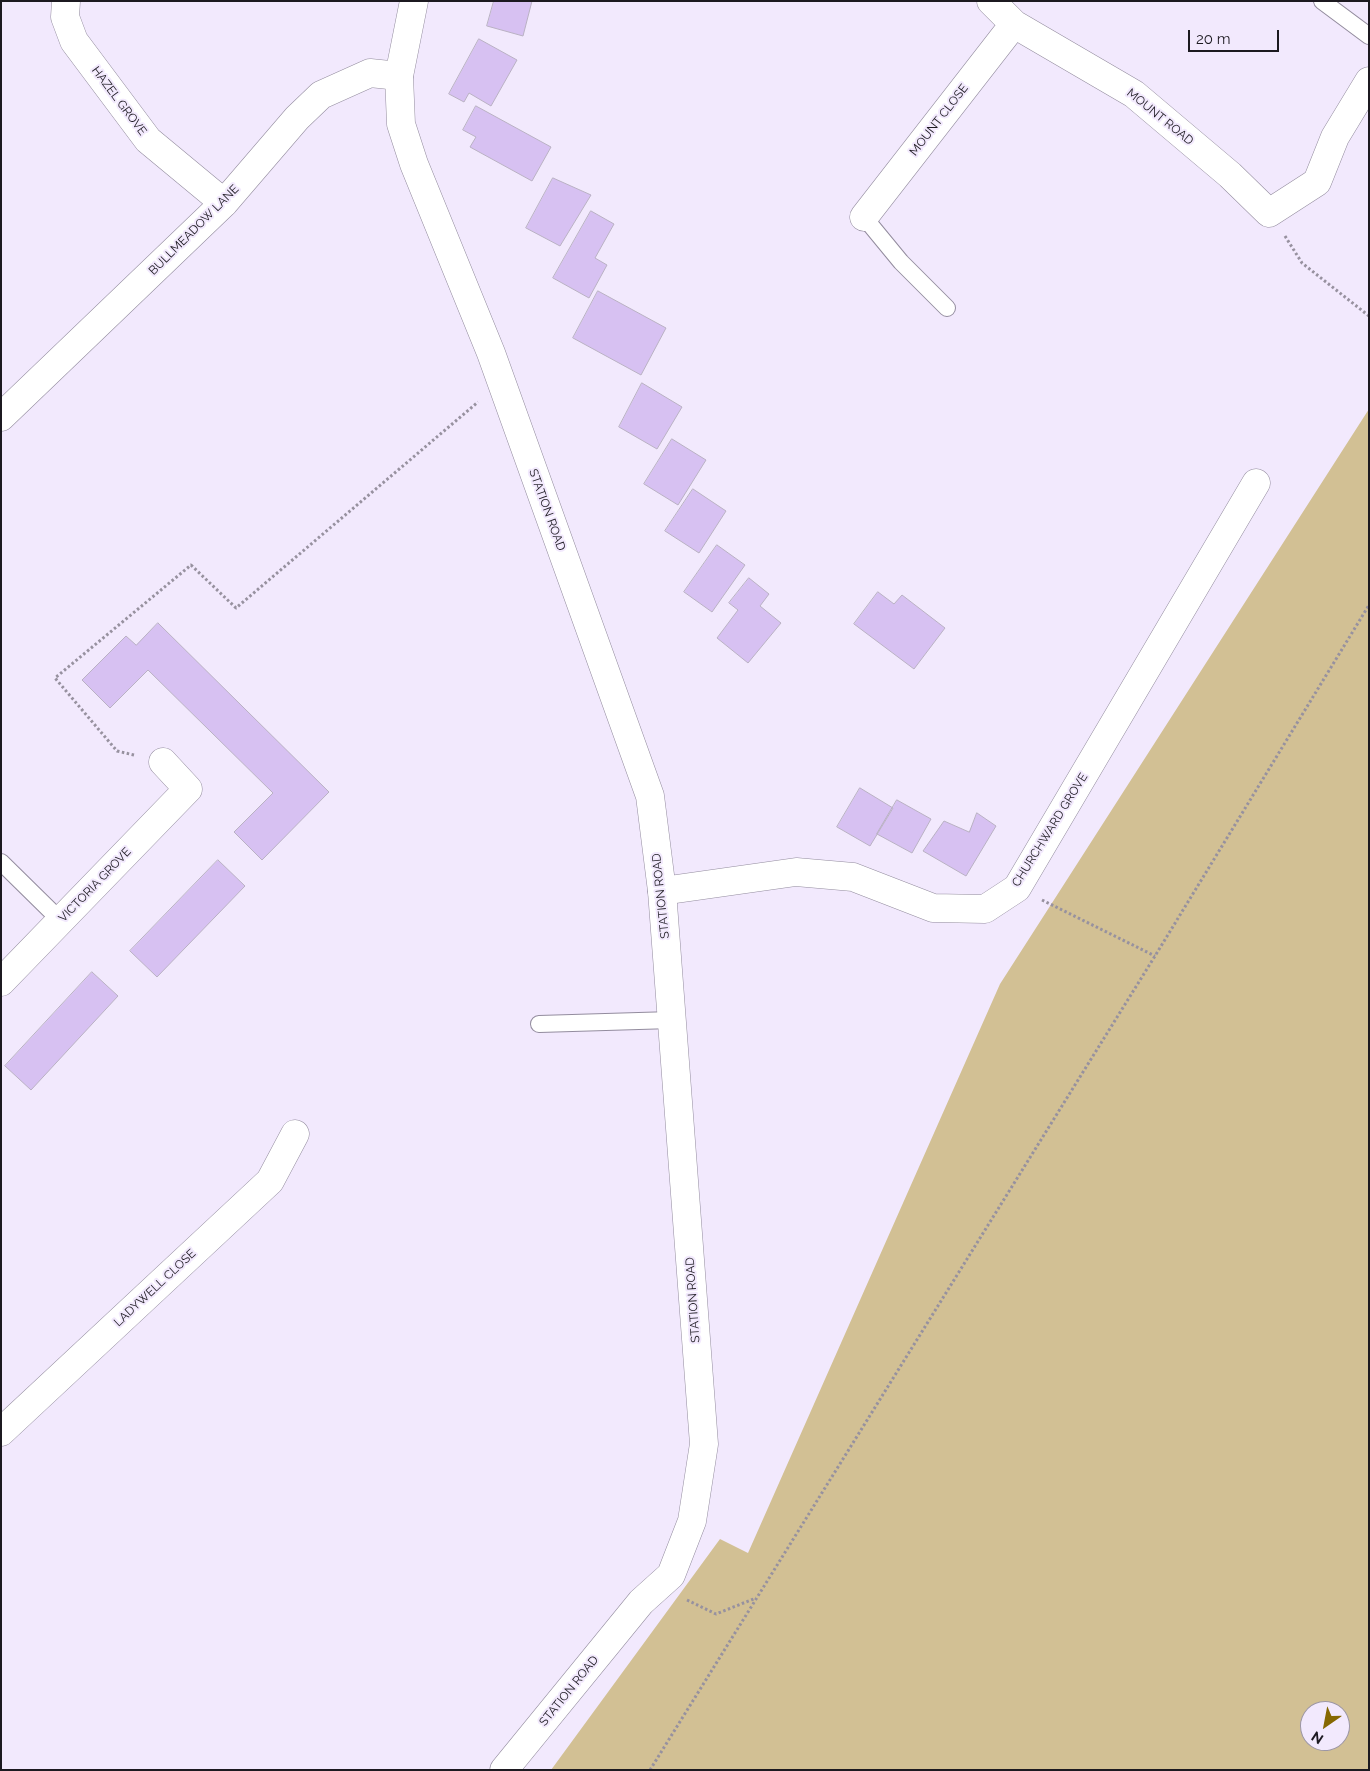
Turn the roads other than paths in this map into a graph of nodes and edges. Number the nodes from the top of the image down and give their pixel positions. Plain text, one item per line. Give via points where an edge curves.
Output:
1 (66, 1) edge
2 (414, 1) edge
3 (991, 1) edge
4 (1322, 1) edge
5 (1014, 24) junction
6 (1369, 36) edge
7 (399, 76) junction
8 (1369, 81) edge
9 (224, 202) junction
10 (864, 217) joint
11 (947, 308) dead end
12 (1, 417) edge
13 (1256, 483) dead end
14 (163, 762) road end
15 (1, 862) edge
16 (662, 891) junction
17 (60, 920) junction
18 (1, 982) edge
19 (672, 1020) junction
20 (539, 1024) dead end
21 (295, 1134) dead end
22 (1, 1432) edge
23 (504, 1770) edge

1 - 9 street, HAZEL GROVE via 65,17 74,41 148,140
2 - 7 street, STATION ROAD
3 - 5 street, MOUNT ROAD
4 - 6 lane
5 - 8 street, MOUNT ROAD via 1134,94 1269,212 1317,182 1334,137
5 - 10 street, MOUNT CLOSE
7 - 9 street, BULLMEADOW LANE via 370,73 321,95
7 - 16 street, STATION ROAD via 401,124 414,164 501,382 650,796
9 - 12 street, BULLMEADOW LANE
10 - 11 lane via 901,262
13 - 16 street, CHURCHWARD GROVE via 1017,888 984,908 933,908 853,878 796,872
14 - 17 street, VICTORIA GROVE via 188,789
15 - 17 lane
16 - 19 street, STATION ROAD
17 - 18 street, VICTORIA GROVE
19 - 20 lane
19 - 23 street, STATION ROAD via 704,1444 692,1521 671,1575 641,1602
21 - 22 street, LADYWELL CLOSE via 270,1181

